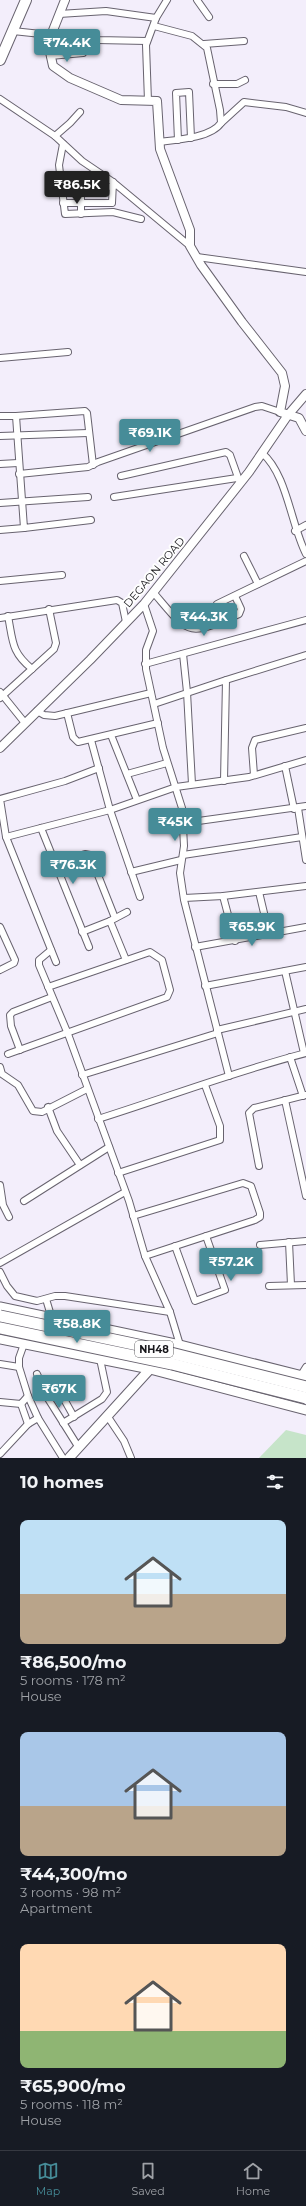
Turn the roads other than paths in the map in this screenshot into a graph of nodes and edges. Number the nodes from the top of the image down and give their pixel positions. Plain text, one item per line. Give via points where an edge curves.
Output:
1 (26, 0) edge
2 (65, 0) edge
3 (167, 0) edge
4 (197, 0) edge
5 (60, 14) junction
6 (209, 17) dead end
7 (156, 18) junction
8 (154, 26) junction
9 (13, 31) junction
10 (50, 36) junction
11 (244, 40) dead end
12 (147, 41) junction
13 (204, 44) junction
14 (83, 53) dead end
15 (50, 56) junction
16 (0, 60) edge
17 (245, 80) dead end
18 (213, 84) junction
19 (0, 99) edge
20 (148, 101) junction
21 (80, 112) dead end
22 (306, 113) edge
23 (221, 123) junction
24 (55, 136) junction
25 (191, 138) junction
26 (178, 140) junction
27 (159, 142) junction
28 (63, 144) junction
29 (113, 185) junction
30 (63, 203) junction
31 (80, 203) junction
32 (81, 214) junction
33 (141, 219) dead end
34 (190, 246) junction
35 (197, 257) junction
36 (306, 272) edge
37 (68, 352) dead end
38 (0, 358) edge
39 (305, 400) edge
40 (280, 412) junction
41 (0, 416) edge
42 (16, 416) junction
43 (288, 416) junction
44 (306, 430) edge
45 (88, 433) junction
46 (17, 435) junction
47 (0, 436) edge
48 (262, 453) junction
49 (18, 463) junction
50 (0, 464) edge
51 (93, 465) junction
52 (19, 474) junction
53 (121, 476) dead end
54 (238, 480) junction
55 (88, 497) dead end
56 (114, 497) dead end
57 (21, 502) junction
58 (0, 503) edge
59 (92, 520) dead end
60 (306, 525) edge
61 (24, 528) junction
62 (0, 530) edge
63 (295, 531) junction
64 (306, 554) edge
65 (244, 556) dead end
66 (306, 561) edge
67 (62, 575) dead end
68 (0, 581) edge
69 (258, 584) junction
70 (153, 592) junction
71 (235, 596) junction
72 (144, 604) junction
73 (217, 604) dead end
74 (49, 609) junction
75 (8, 616) junction
76 (0, 618) edge
77 (306, 620) edge
78 (126, 622) junction
79 (183, 654) junction
80 (306, 655) edge
81 (145, 664) junction
82 (32, 669) junction
83 (226, 680) junction
84 (188, 692) junction
85 (151, 693) junction
86 (1, 695) edge
87 (154, 704) junction
88 (37, 711) junction
89 (67, 713) junction
90 (25, 723) junction
91 (158, 723) junction
92 (306, 728) edge
93 (111, 735) junction
94 (91, 740) junction
95 (0, 748) edge
96 (306, 760) edge
97 (167, 763) junction
98 (285, 766) junction
99 (99, 768) junction
100 (127, 774) junction
101 (254, 775) junction
102 (224, 781) junction
103 (192, 784) junction
104 (176, 787) junction
105 (137, 800) junction
106 (306, 806) edge
107 (296, 809) junction
108 (110, 810) junction
109 (184, 823) junction
110 (41, 828) junction
111 (302, 837) junction
112 (6, 838) junction
113 (182, 857) junction
114 (306, 860) edge
115 (54, 864) junction
116 (131, 872) junction
117 (306, 886) edge
118 (259, 892) junction
119 (223, 896) junction
120 (140, 898) dead end
121 (184, 898) junction
122 (126, 912) dead end
123 (113, 920) junction
124 (306, 927) edge
125 (0, 928) edge
126 (82, 932) junction
127 (269, 934) junction
128 (236, 941) junction
129 (89, 947) dead end
130 (195, 947) junction
131 (51, 950) junction
132 (126, 960) junction
133 (56, 962) dead end
134 (306, 967) edge
135 (0, 970) edge
136 (285, 971) junction
137 (206, 986) junction
138 (48, 987) junction
139 (52, 997) junction
140 (306, 1009) edge
141 (294, 1012) junction
142 (218, 1031) junction
143 (68, 1034) junction
144 (20, 1050) junction
145 (305, 1053) edge
146 (8, 1054) dead end
147 (290, 1057) junction
148 (0, 1067) edge
149 (82, 1075) junction
150 (229, 1076) junction
151 (205, 1085) junction
152 (87, 1089) junction
153 (304, 1096) edge
154 (285, 1100) junction
155 (48, 1107) junction
156 (98, 1119) junction
157 (109, 1147) junction
158 (80, 1165) junction
159 (259, 1166) dead end
160 (118, 1173) junction
161 (0, 1184) edge
162 (125, 1192) junction
163 (306, 1196) edge
164 (24, 1201) dead end
165 (133, 1216) junction
166 (9, 1217) dead end
167 (206, 1236) junction
168 (306, 1241) edge
169 (289, 1242) junction
170 (260, 1245) dead end
171 (175, 1246) junction
172 (145, 1256) junction
173 (0, 1263) edge
174 (0, 1272) edge
175 (291, 1285) junction
176 (306, 1285) edge
177 (269, 1286) dead end
178 (46, 1299) junction
179 (0, 1307) edge
180 (170, 1312) junction
181 (0, 1316) edge
182 (52, 1319) junction
183 (0, 1328) edge
184 (0, 1339) edge
185 (24, 1344) junction
186 (180, 1345) junction
187 (100, 1360) junction
188 (0, 1364) edge
189 (19, 1367) junction
190 (306, 1367) edge
191 (150, 1369) junction
192 (37, 1374) dead end
193 (172, 1375) junction
194 (304, 1376) edge
195 (306, 1387) edge
196 (60, 1392) dead end
197 (28, 1396) junction
198 (306, 1398) edge
199 (0, 1402) edge
200 (21, 1404) junction
201 (306, 1410) edge
202 (74, 1417) junction
203 (108, 1417) junction
204 (38, 1418) junction
205 (63, 1423) junction
206 (28, 1424) junction
207 (79, 1448) junction
208 (0, 1454) edge
209 (63, 1458) edge
210 (70, 1458) edge
211 (131, 1458) edge

1 - 9 main road
2 - 5 street
3 - 7 street
4 - 6 street
5 - 7 street via 106,11
5 - 10 street
7 - 8 street
8 - 12 street
8 - 13 street via 192,36
9 - 10 street
9 - 16 main road
10 - 12 street
10 - 15 street
11 - 13 street
12 - 20 street
13 - 18 street
14 - 15 street
15 - 20 street via 53,66 88,87 121,100
17 - 18 street via 237,84
18 - 23 street
19 - 24 street
20 - 27 street via 157,101
21 - 24 street
22 - 23 street via 286,107 244,102
23 - 25 street via 214,130
24 - 28 street
25 - 26 street
25 - 26 street via 189,92 176,93
26 - 27 street
27 - 34 street via 163,160 190,230
28 - 29 street
28 - 30 street via 59,165
29 - 31 street via 83,186
29 - 31 street via 112,203
29 - 34 street
30 - 31 street
30 - 32 street via 65,214
31 - 32 street
32 - 33 street via 113,212
34 - 35 street
35 - 36 street
35 - 40 street via 242,322 282,373 285,386
37 - 38 street
39 - 43 street, DEGAON ROAD
40 - 43 street
40 - 51 street via 262,406 255,407
41 - 42 street
42 - 45 street via 81,410 86,413
42 - 46 street
43 - 44 street via 299,418
43 - 48 street, DEGAON ROAD
45 - 46 street
45 - 51 street
46 - 47 street
46 - 49 street
48 - 54 street, DEGAON ROAD
48 - 63 street via 277,475
49 - 50 street
49 - 52 street
51 - 52 street
52 - 57 street
53 - 54 street via 226,452 230,455
54 - 56 street
54 - 70 street, DEGAON ROAD
55 - 57 street
57 - 58 street
57 - 61 street
59 - 61 street
60 - 63 street
61 - 62 street
63 - 64 street
65 - 69 street
66 - 69 street
67 - 68 street
69 - 71 street
70 - 71 street via 181,625 195,629 213,625 239,614 241,610
70 - 72 street, DEGAON ROAD
71 - 73 street
72 - 78 street, DEGAON ROAD
72 - 81 street via 153,631 146,650
74 - 75 street
74 - 78 street via 117,600 122,603
74 - 82 street via 56,646
75 - 76 street
75 - 82 street via 15,651
77 - 79 street
78 - 88 street, DEGAON ROAD
79 - 81 street
79 - 84 street
80 - 83 street
81 - 85 street
82 - 86 street
83 - 84 street
83 - 102 street
84 - 87 street
84 - 103 street
85 - 87 street
85 - 89 street
86 - 90 street
87 - 91 street
88 - 89 street via 49,716
88 - 90 street, DEGAON ROAD
89 - 94 street via 75,741
90 - 95 street, DEGAON ROAD
91 - 93 street
91 - 97 street
92 - 101 street via 255,740 252,748
93 - 94 street
93 - 100 street
94 - 99 street
96 - 98 street
97 - 100 street
97 - 104 street
98 - 101 street
98 - 107 street
99 - 108 street
99 - 112 street via 44,788 0,799
100 - 105 street
101 - 102 street
102 - 103 street
103 - 104 street
104 - 105 street
104 - 109 street
105 - 108 street
106 - 107 street
107 - 109 street
107 - 111 street
108 - 110 street
108 - 116 street
109 - 113 street
110 - 112 street
110 - 115 street
111 - 113 street
111 - 114 street
112 - 131 street
113 - 116 street
113 - 121 street
115 - 123 street via 85,854 90,855
115 - 126 street
116 - 120 street
117 - 118 street
118 - 119 street
118 - 127 street
119 - 121 street
119 - 128 street
121 - 130 street
122 - 123 street
123 - 126 street
123 - 132 street
124 - 127 street
125 - 135 street via 15,960 14,964
126 - 129 street
127 - 128 street
128 - 130 street
130 - 137 street
131 - 133 street
131 - 138 street via 38,962
132 - 138 street
132 - 143 street via 150,952 158,956 162,960 169,995
134 - 136 street
136 - 137 street
136 - 141 street
137 - 142 street
138 - 139 street
139 - 143 street
139 - 144 street via 10,1015 11,1026
140 - 141 street
141 - 142 street
141 - 145 street
142 - 149 street
142 - 150 street
143 - 144 street
143 - 149 street
144 - 146 street
145 - 147 street
147 - 150 street
147 - 153 street
148 - 155 street via 2,1074 18,1084 33,1111 42,1112
149 - 152 street
150 - 151 street
151 - 156 street
151 - 160 street via 220,1126 220,1140
152 - 155 street
152 - 156 street
153 - 154 street
154 - 159 street via 254,1108 249,1113
154 - 163 street
155 - 158 street via 57,1131
156 - 157 street
157 - 158 street
157 - 160 street
158 - 164 street
160 - 162 street
161 - 166 street via 3,1205
162 - 165 street
162 - 173 street
165 - 167 street via 240,1183 251,1186 260,1217
165 - 172 street
167 - 171 street
167 - 171 street via 224,1290 195,1301
168 - 169 street
169 - 170 street
169 - 175 street
171 - 172 street
172 - 180 street
174 - 178 street via 15,1296 37,1301
175 - 176 street
175 - 177 street
178 - 180 street via 65,1296
178 - 182 street
179 - 182 main road
180 - 186 street
181 - 195 highway, NH48, bridge via 143,1346
182 - 186 main road
183 - 198 highway, NH48, bridge via 172,1364
184 - 185 main road
185 - 187 main road
185 - 189 street
186 - 193 main road
186 - 194 main road
187 - 191 main road
187 - 202 street via 107,1392 102,1399
188 - 189 street
189 - 197 street
190 - 194 street
191 - 193 main road
191 - 203 main road
192 - 205 street
193 - 201 main road
196 - 202 street
197 - 200 street
197 - 204 street
199 - 200 street
200 - 206 street
202 - 205 street
203 - 207 main road
203 - 211 street via 124,1441
204 - 206 street
204 - 209 street
205 - 207 street
206 - 208 street
207 - 210 main road

